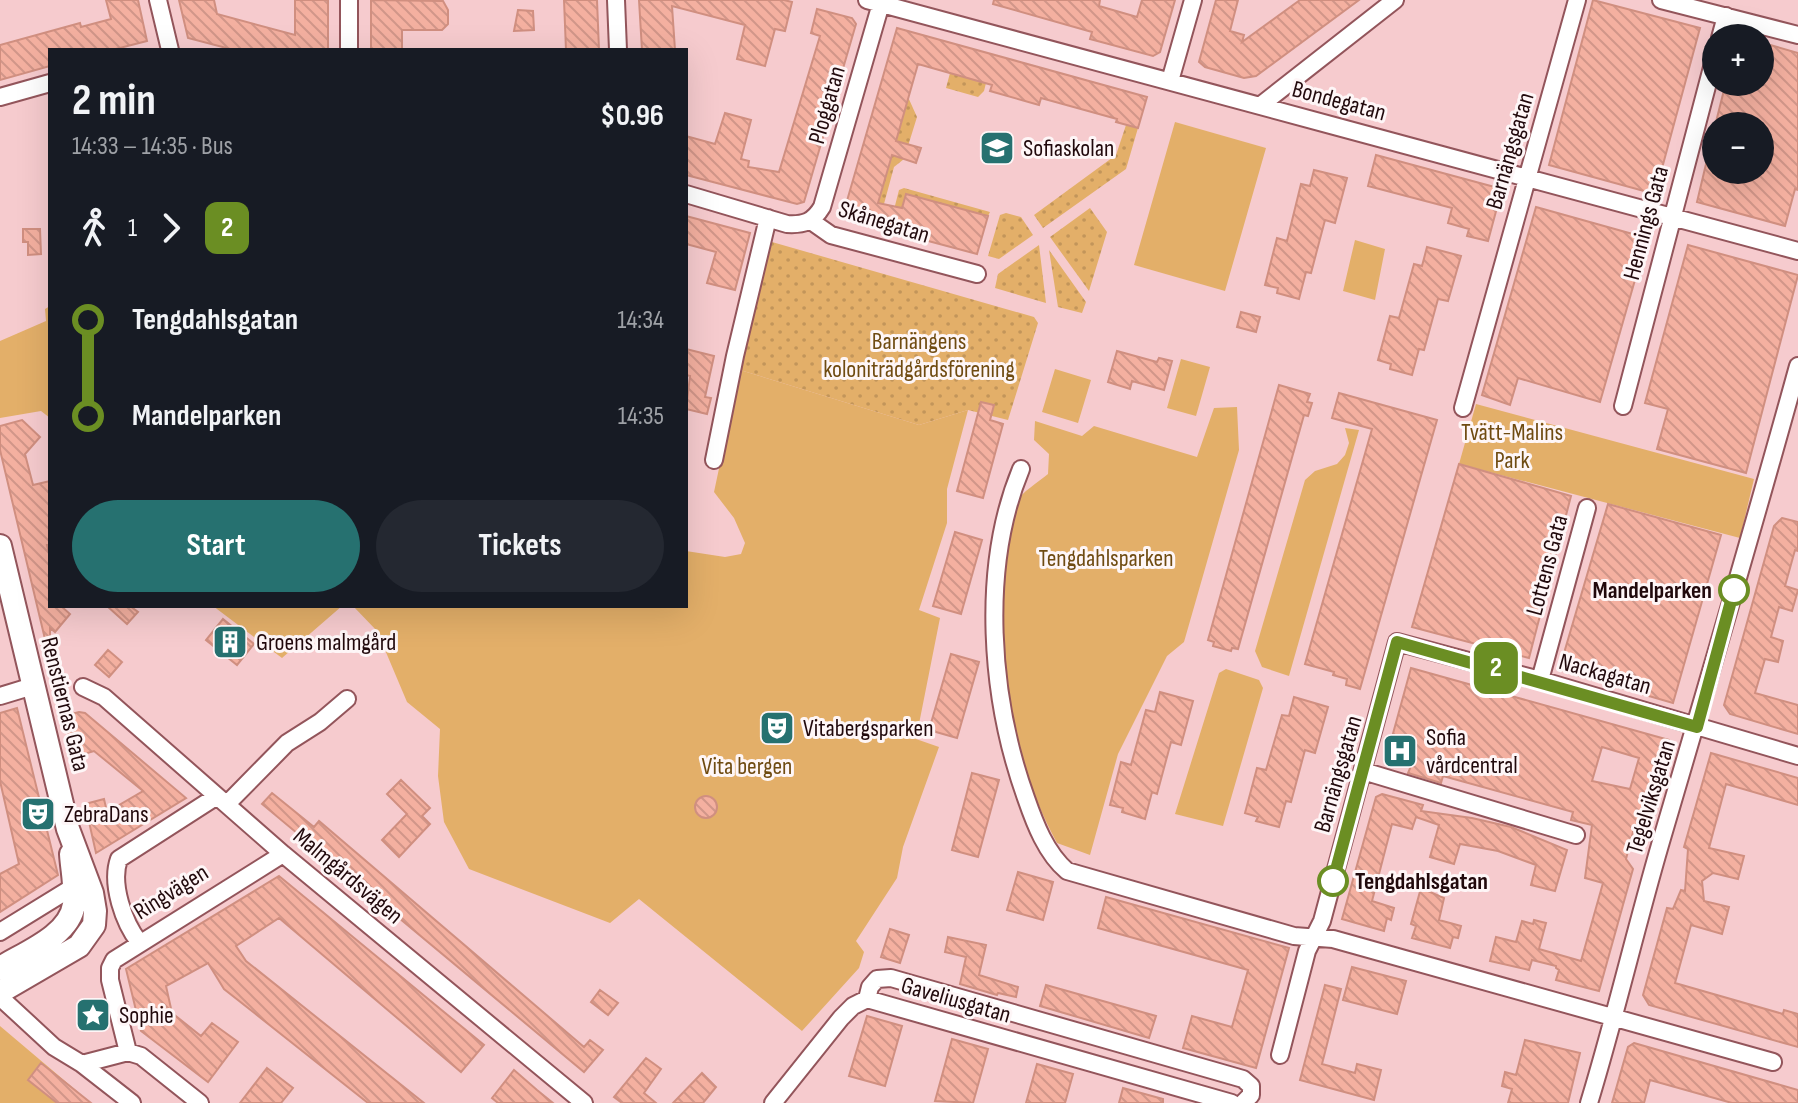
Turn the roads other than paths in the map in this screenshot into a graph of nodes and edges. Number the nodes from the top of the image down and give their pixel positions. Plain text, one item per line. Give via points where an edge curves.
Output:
1 (158, 0) edge
2 (349, 0) edge
3 (616, 0) edge
4 (1193, 0) edge
5 (1395, 0) edge
6 (1577, 0) edge
7 (1661, 0) edge
8 (877, 1) edge
9 (1726, 16) junction
10 (1724, 24) edge
11 (1798, 35) edge
12 (170, 48) edge
13 (349, 48) edge
14 (618, 48) edge
15 (1170, 81) junction
16 (48, 84) edge
17 (1704, 96) edge
18 (0, 97) edge
19 (1261, 105) junction
20 (1527, 180) junction
21 (688, 195) edge
22 (768, 218) junction
23 (1672, 218) junction
24 (811, 221) junction
25 (1798, 251) edge
26 (977, 274) dead end
27 (1798, 366) edge
28 (1623, 406) dead end
29 (1463, 408) dead end
30 (714, 460) dead end
31 (1021, 469) dead end
32 (1587, 508) dead end
33 (0, 546) edge
34 (1397, 642) joint
35 (1540, 680) junction
36 (33, 686) junction
37 (83, 687) dead end
38 (0, 696) edge
39 (347, 699) dead end
40 (1697, 727) junction
41 (1798, 756) edge
42 (1363, 771) junction
43 (222, 800) junction
44 (1576, 835) dead end
45 (283, 854) junction
46 (77, 879) junction
47 (0, 932) edge
48 (1314, 936) junction
49 (139, 942) junction
50 (0, 968) edge
51 (0, 994) edge
52 (867, 999) junction
53 (1615, 1017) junction
54 (1047, 1024) junction
55 (1039, 1049) junction
56 (128, 1052) junction
57 (1280, 1055) dead end
58 (1773, 1062) dead end
59 (82, 1064) junction
60 (132, 1103) edge
61 (200, 1103) edge
62 (584, 1103) edge
63 (773, 1103) edge
64 (1232, 1103) edge
65 (1243, 1103) edge
66 (1589, 1103) edge

1 - 12 street
2 - 13 street
3 - 14 street
4 - 15 street
5 - 19 street
6 - 20 street, Barnängsgatan
7 - 9 street
8 - 15 street, Bondegatan
8 - 24 street, Ploggatan via 822,207
9 - 10 street
9 - 11 street
15 - 19 street, Bondegatan
16 - 18 street
17 - 23 street, Hennings Gata
19 - 20 street, Bondegatan
20 - 23 street, Bondegatan
20 - 29 street, Barnängsgatan
21 - 22 street, Skånegatan
22 - 24 street, Skånegatan via 800,225
22 - 30 street
23 - 25 street, Bondegatan
23 - 28 street, Hennings Gata
24 - 26 street, Skånegatan via 831,235
27 - 40 street, Tegelviksgatan
31 - 48 street via 1006,508 997,573 997,674 1019,780 1050,854 1076,874 1294,936
32 - 35 street, Lottens Gata
33 - 36 street, Renstiernas Gata
34 - 35 street, Nackagatan
34 - 42 street, Barnängsgatan
35 - 40 street, Nackagatan
36 - 38 street
36 - 46 street, Renstiernas Gata
37 - 43 street, Malmgårdsvägen via 104,697
39 - 43 street
40 - 41 street, Nackagatan
40 - 53 street, Tegelviksgatan
42 - 44 street
42 - 48 street, Barnängsgatan
43 - 45 street, Malmgårdsvägen
43 - 49 street, Ringvägen via 119,859 115,873 122,906
45 - 49 street, Ringvägen
45 - 62 street, Malmgårdsvägen
46 - 47 street
46 - 50 street via 74,908 65,925
46 - 51 street, Ringvägen via 95,911 94,925 79,946
48 - 53 street
48 - 57 street, Barnängsgatan
49 - 56 street via 110,968
51 - 59 street via 54,1047
52 - 54 street, Gaveliusgatan via 877,979 891,978
52 - 55 street, Gaveliusgatan
52 - 63 street via 841,1018
53 - 58 street
53 - 66 street, Tegelviksgatan
54 - 55 street
54 - 65 street, Gaveliusgatan via 1243,1079 1251,1086 1251,1095
55 - 64 street, Gaveliusgatan
56 - 59 street
56 - 61 street via 141,1056
59 - 60 street

